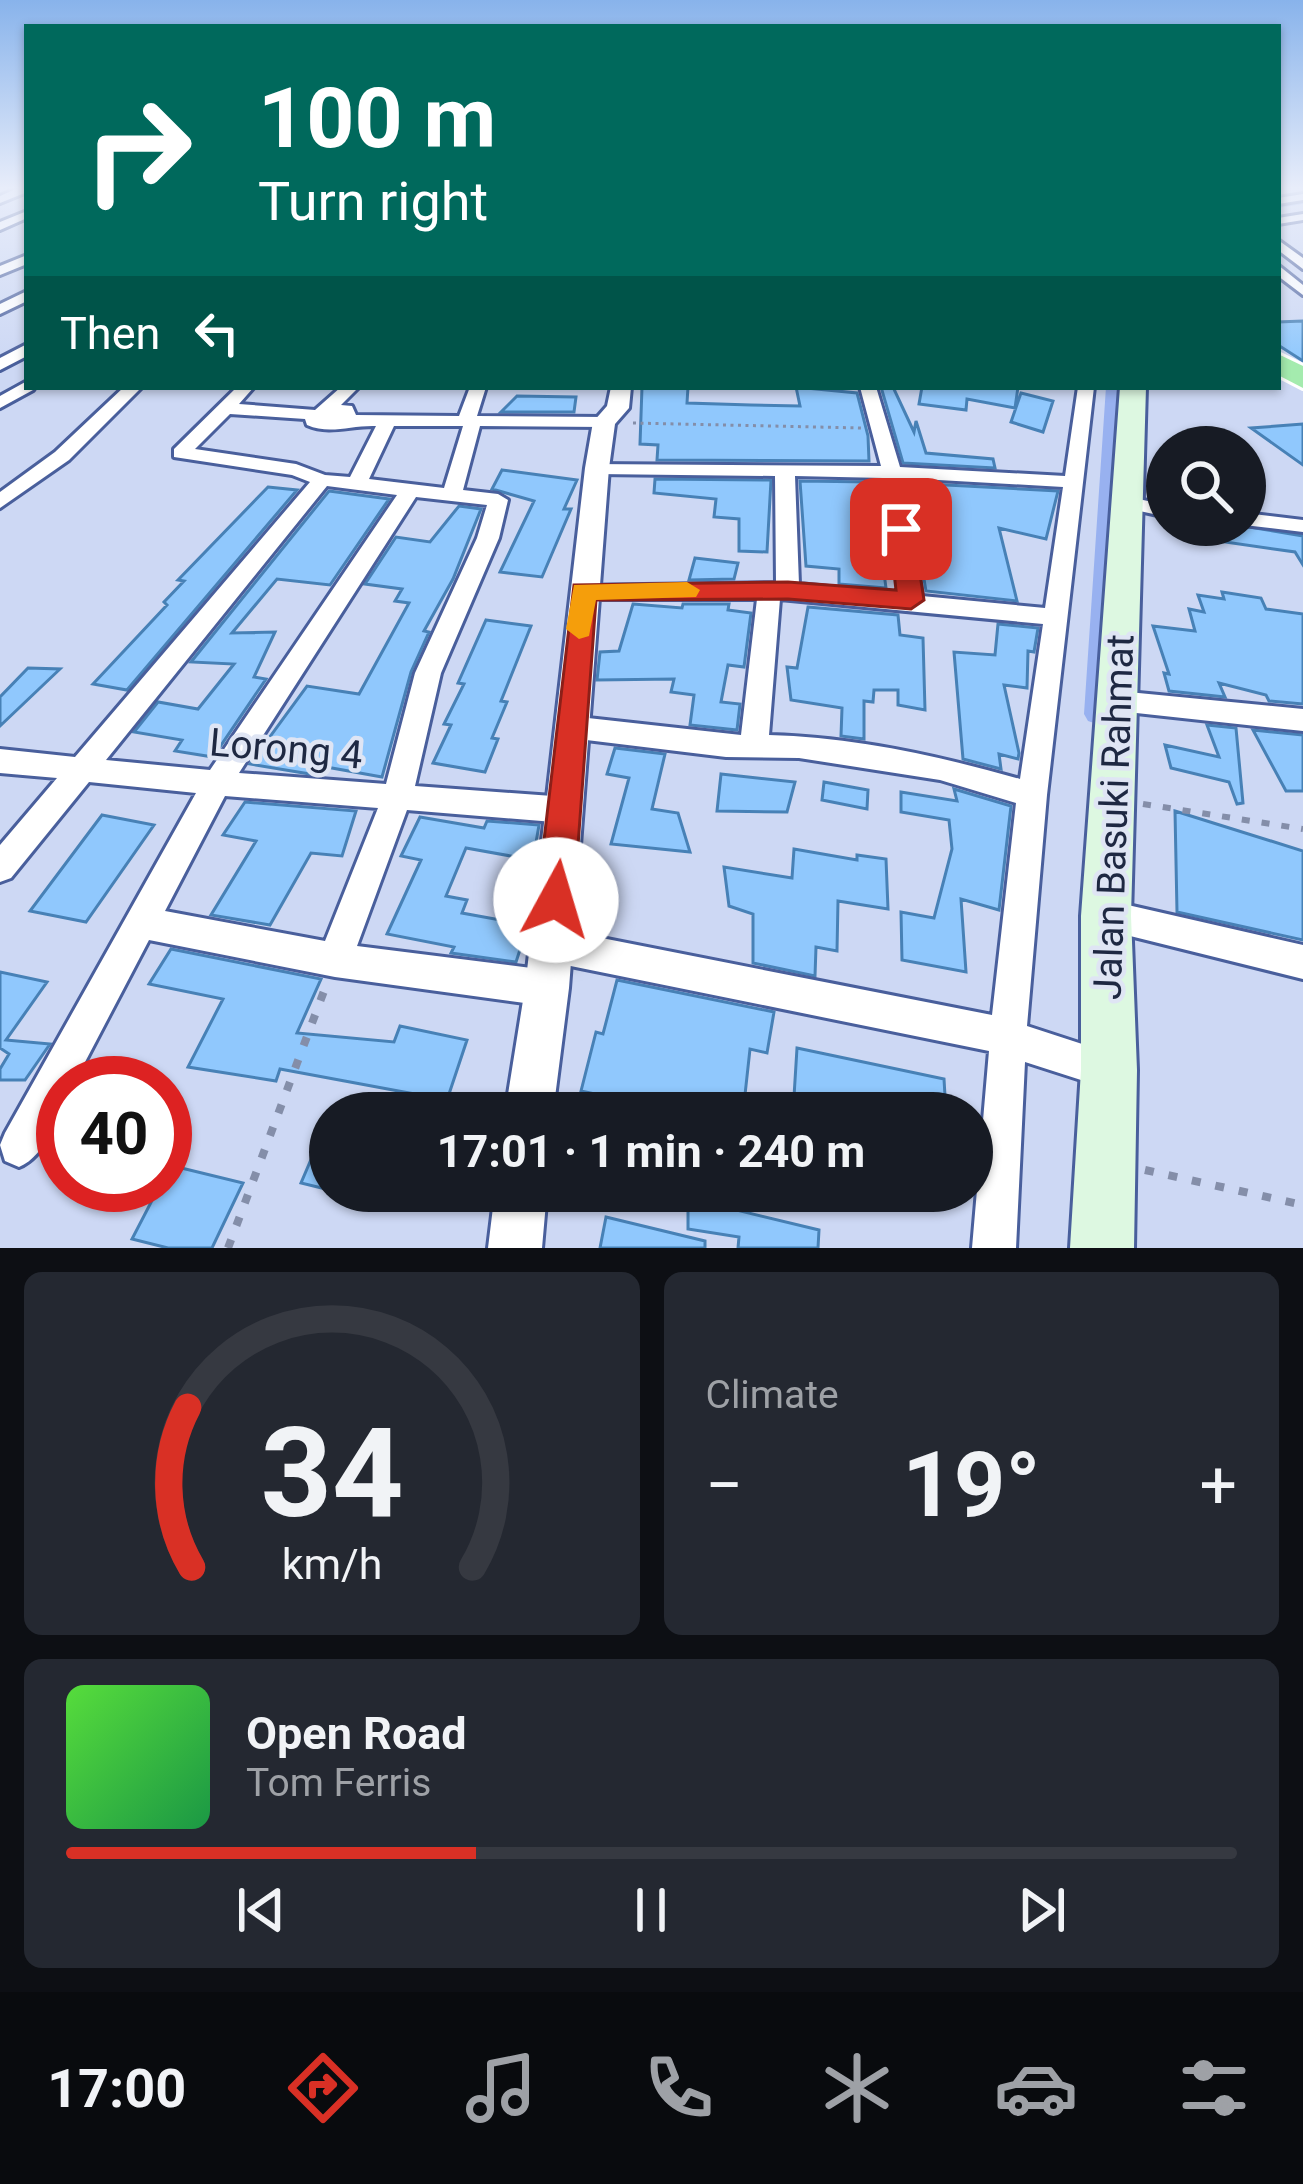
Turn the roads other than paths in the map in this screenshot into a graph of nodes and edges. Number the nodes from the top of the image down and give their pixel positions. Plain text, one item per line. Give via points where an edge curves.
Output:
1 (131, 390) edge
2 (243, 390) edge
3 (349, 390) edge
4 (477, 390) edge
5 (621, 390) edge
6 (869, 390) edge
7 (1086, 390) edge
8 (1129, 390) edge
9 (226, 408) junction
10 (388, 420) junction
11 (470, 421) junction
12 (604, 422) junction
13 (316, 443) junction
14 (597, 468) junction
15 (785, 470) junction
16 (892, 472) junction
17 (1073, 482) junction
18 (357, 484) junction
19 (409, 492) junction
20 (452, 495) junction
21 (0, 502) edge
22 (1146, 507) edge
23 (1266, 522) edge
24 (1303, 526) edge
25 (583, 591) junction
26 (778, 591) junction
27 (911, 600) junction
28 (1057, 617) junction
29 (1118, 701) junction
30 (1303, 720) edge
31 (570, 727) junction
32 (754, 747) junction
33 (0, 760) edge
34 (80, 769) junction
35 (217, 784) junction
36 (1032, 796) junction
37 (398, 798) junction
38 (566, 810) junction
39 (0, 868) edge
40 (1106, 916) junction
41 (139, 922) junction
42 (551, 945) junction
43 (335, 959) junction
44 (1303, 962) edge
45 (547, 988) junction
46 (1015, 1040) junction
47 (1094, 1065) junction
48 (532, 1092) edge
49 (20, 1147) dead end
50 (518, 1212) edge
51 (514, 1248) edge
52 (994, 1248) edge
53 (1102, 1248) edge

1 - 21 street via 62,457
2 - 9 street
3 - 13 street
4 - 11 street
5 - 12 street
6 - 16 street
7 - 17 street
8 - 22 main road, Jalan Basuki Rahmat
9 - 13 street
9 - 13 street via 181,453
10 - 11 street
10 - 13 street via 349,420 346,410
10 - 18 street
11 - 12 street
11 - 20 street
12 - 14 street
13 - 18 street
13 - 34 street
14 - 15 street
14 - 25 street
15 - 16 street
15 - 26 street
16 - 17 street
16 - 27 street
17 - 28 street
18 - 19 street
19 - 20 street
19 - 35 street
20 - 37 street via 495,497 497,510 428,673
22 - 29 main road, Jalan Basuki Rahmat
23 - 24 street
25 - 26 street
25 - 31 street
26 - 27 street
26 - 32 street
27 - 28 street
28 - 36 street
29 - 30 street
29 - 40 main road, Jalan Basuki Rahmat
31 - 32 street
31 - 38 street
32 - 36 street via 940,768
33 - 34 street, Lorong 4
34 - 35 street, Lorong 4
34 - 39 street
35 - 37 street, Lorong 4
35 - 41 street
36 - 46 street
37 - 38 street, Lorong 4
37 - 43 street
38 - 42 street
40 - 44 street
40 - 47 main road, Jalan Basuki Rahmat
41 - 43 street
41 - 49 street
42 - 45 street
42 - 46 street
43 - 45 street
45 - 48 street
46 - 47 street
46 - 52 street
47 - 53 main road, Jalan Basuki Rahmat
50 - 51 street

